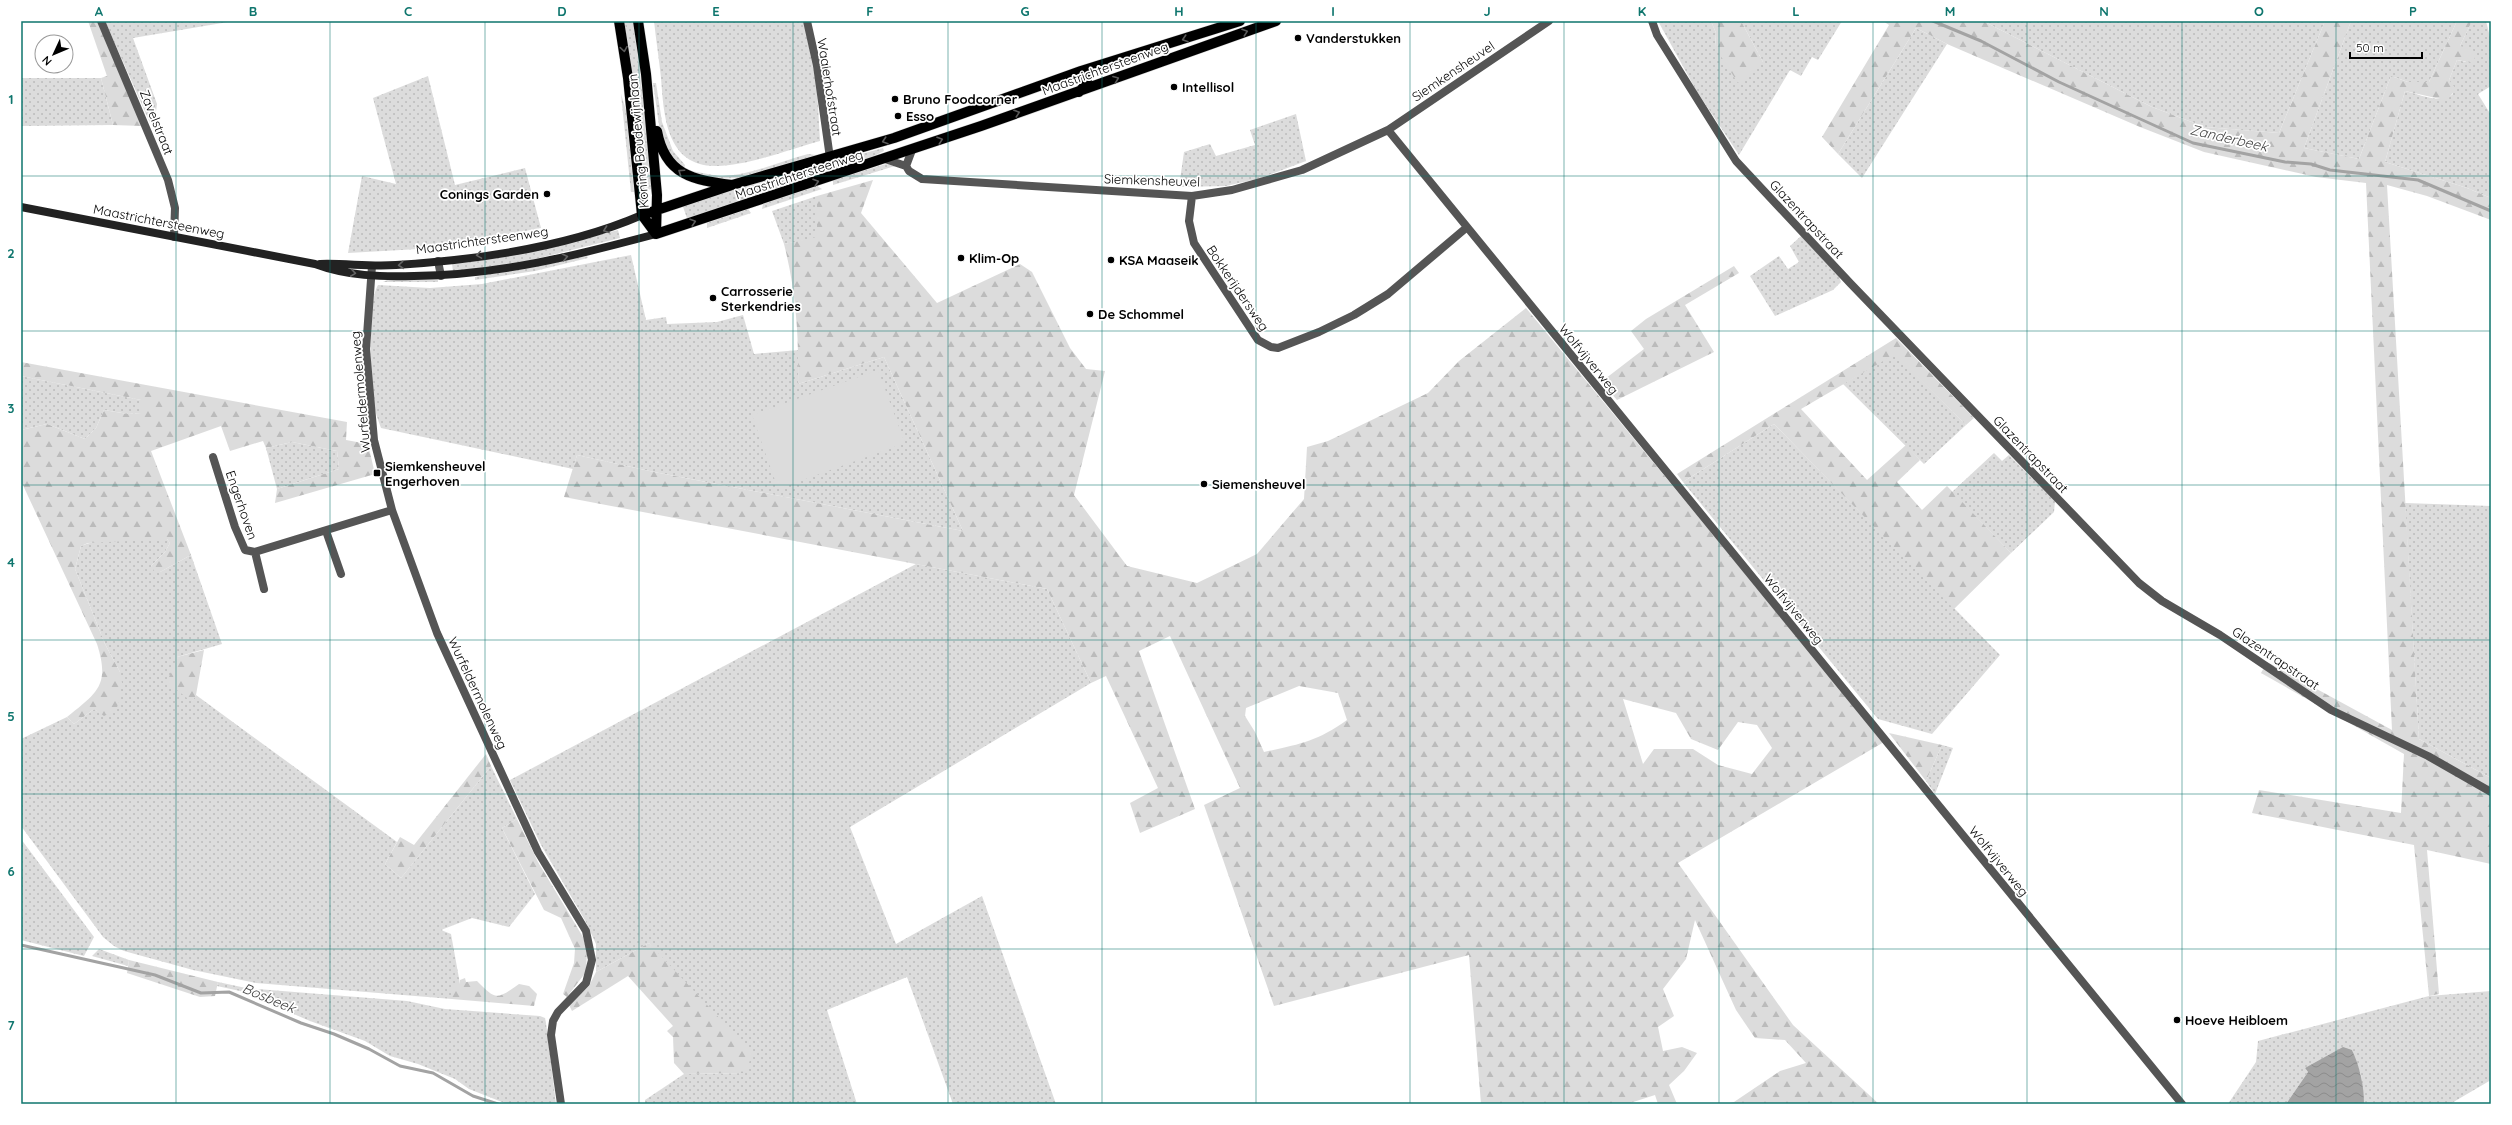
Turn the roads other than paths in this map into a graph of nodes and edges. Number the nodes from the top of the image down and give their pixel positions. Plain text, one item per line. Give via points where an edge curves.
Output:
1 (101, 21) edge
2 (619, 21) edge
3 (638, 21) edge
4 (807, 21) edge
5 (1240, 21) edge
6 (1276, 21) edge
7 (1549, 21) edge
8 (1652, 21) edge
9 (1081, 71) junction
10 (646, 74) junction
11 (1079, 92) junction
12 (1388, 130) junction
13 (912, 150) junction
14 (830, 158) junction
15 (885, 159) junction
16 (906, 166) junction
17 (732, 185) junction
18 (1192, 196) junction
19 (21, 207) edge
20 (658, 209) junction
21 (642, 215) junction
22 (1466, 228) junction
23 (656, 234) junction
24 (174, 237) junction
25 (438, 261) junction
26 (315, 264) junction
27 (372, 266) junction
28 (371, 276) junction
29 (440, 276) junction
30 (213, 457) dead end
31 (392, 510) junction
32 (326, 531) junction
33 (255, 552) junction
34 (341, 574) dead end
35 (264, 589) dead end
36 (2491, 792) edge
37 (561, 1104) edge
38 (2182, 1104) edge

1 - 24 street, Zavelstraat via 168,180 175,208
2 -> 21 main road, Koning Boudewijnlaan via 628,78
3 - 10 main road, Koning Boudewijnlaan
4 - 14 street, Waaierhofstraat via 817,66
5 -> 9 main road, Maastrichtersteenweg
11 -> 6 main road, Maastrichtersteenweg
7 - 12 street, Siemkensheuvel
8 - 36 street, Glazentrapstraat via 1657,36 1736,161 1856,290 2139,583 2162,601 2220,635 2331,710 2428,756
9 - 11 main road via 1086,76 1087,83
9 -> 14 main road, Maastrichtersteenweg via 894,138
17 -> 10 main road via 688,176 676,169 666,157 658,139
10 - 20 main road, Koning Boudewijnlaan
13 -> 11 main road, Maastrichtersteenweg
12 - 18 street, Siemkensheuvel via 1302,170 1232,190
12 - 22 street, Wolfvijverweg
13 - 15 main road, Maastrichtersteenweg
13 - 16 street
14 - 17 main road, Maastrichtersteenweg
15 - 16 street, Siemkensheuvel
23 -> 15 main road, Maastrichtersteenweg
16 - 18 street, Siemkensheuvel via 922,179
17 - 20 main road, Maastrichtersteenweg
18 - 22 street, Bokkerijdersweg via 1189,221 1194,243 1258,340 1278,348 1319,332 1388,294
19 - 24 main road, Maastrichtersteenweg
20 - 21 main road, Maastrichtersteenweg
20 - 23 main road, Koning Boudewijnlaan
21 - 23 main road, Koning Boudewijnlaan
21 -> 25 main road, Maastrichtersteenweg via 606,231 584,236 526,248
22 - 38 street, Wolfvijverweg
29 -> 23 main road, Maastrichtersteenweg via 502,270
24 - 26 main road, Maastrichtersteenweg
25 -> 27 main road, Maastrichtersteenweg
25 - 29 street
26 - 27 main road, Maastrichtersteenweg
26 -> 28 main road, Maastrichtersteenweg via 331,270
27 - 28 street, Wurfeldermolenweg
28 - 29 main road, Maastrichtersteenweg
28 - 31 street, Wurfeldermolenweg via 366,348 372,425 381,473
30 - 33 street, Engerhoven via 245,550
31 - 32 street, Engerhoven
31 - 37 street, Wurfeldermolenweg via 438,633 531,837 586,931 592,960 586,983 558,1012 553,1021 551,1035
32 - 33 street, Engerhoven
32 - 34 street
33 - 35 street, Engerhoven

